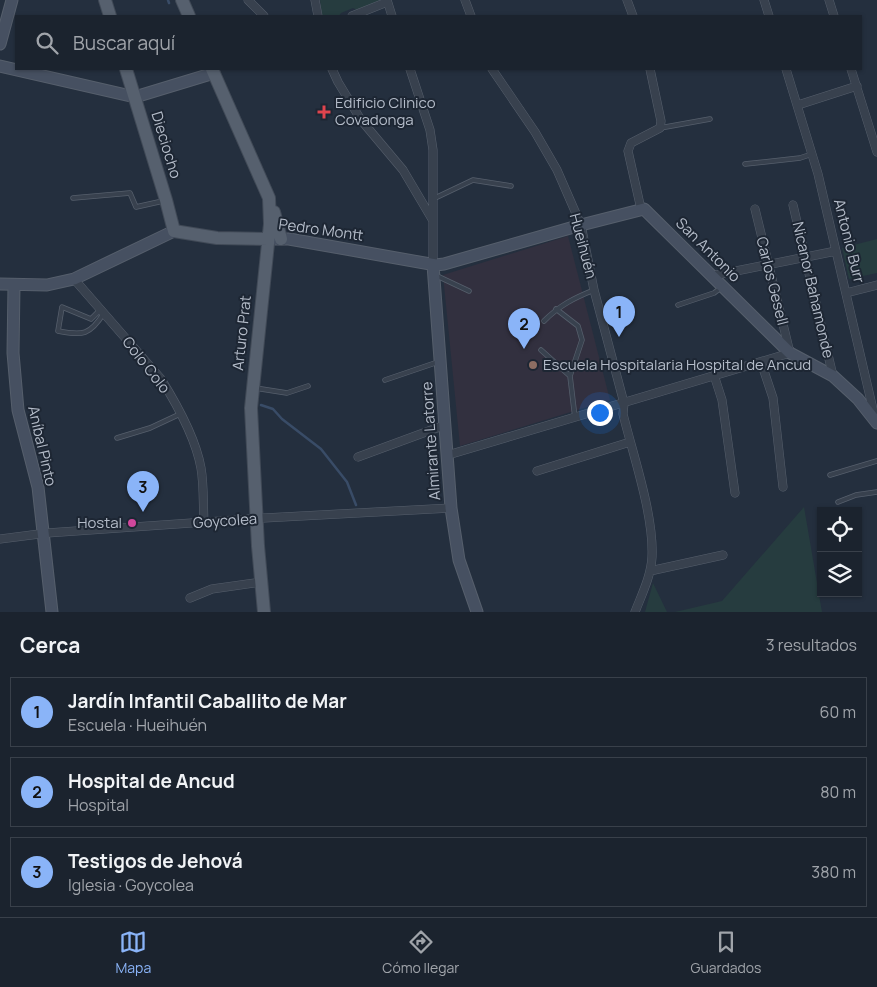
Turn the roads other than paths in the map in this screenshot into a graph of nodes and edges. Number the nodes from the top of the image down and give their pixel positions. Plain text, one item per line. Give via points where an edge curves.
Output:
1 (12, 0) edge
2 (105, 0) edge
3 (182, 0) edge
4 (248, 0) edge
5 (315, 0) edge
6 (465, 0) edge
7 (627, 0) edge
8 (764, 0) edge
9 (829, 0) edge
10 (387, 1) edge
11 (110, 15) edge
12 (189, 15) edge
13 (263, 15) edge
14 (318, 15) edge
15 (354, 15) edge
16 (392, 15) edge
17 (471, 15) edge
18 (633, 15) edge
19 (769, 15) edge
20 (834, 15) edge
21 (0, 44) edge
22 (0, 66) edge
23 (15, 69) edge
24 (17, 70) edge
25 (126, 70) edge
26 (332, 70) edge
27 (410, 70) edge
28 (493, 70) edge
29 (650, 70) edge
30 (786, 70) edge
31 (851, 70) edge
32 (213, 71) edge
33 (857, 86) junction
34 (135, 97) junction
35 (798, 105) junction
36 (710, 119) dead end
37 (660, 128) junction
38 (877, 152) edge
39 (812, 154) junction
40 (745, 164) dead end
41 (511, 186) dead end
42 (73, 198) dead end
43 (433, 199) junction
44 (166, 200) junction
45 (793, 204) dead end
46 (641, 209) junction
47 (755, 209) dead end
48 (432, 219) junction
49 (581, 225) junction
50 (174, 231) junction
51 (274, 239) junction
52 (836, 251) junction
53 (805, 257) junction
54 (768, 264) junction
55 (433, 269) junction
56 (711, 276) junction
57 (74, 279) junction
58 (0, 284) edge
59 (877, 285) edge
60 (14, 286) junction
61 (722, 286) junction
62 (594, 290) junction
63 (469, 291) dead end
64 (846, 293) junction
65 (678, 305) dead end
66 (556, 309) junction
67 (102, 311) junction
68 (544, 321) dead end
69 (541, 350) dead end
70 (790, 353) junction
71 (440, 361) junction
72 (761, 362) junction
73 (714, 375) junction
74 (570, 376) junction
75 (833, 376) junction
76 (385, 380) dead end
77 (308, 386) dead end
78 (253, 387) junction
79 (624, 403) junction
80 (180, 414) junction
81 (575, 418) junction
82 (876, 419) edge
83 (445, 424) junction
84 (117, 438) dead end
85 (630, 442) junction
86 (448, 455) junction
87 (358, 457) dead end
88 (877, 461) edge
89 (537, 471) dead end
90 (830, 475) dead end
91 (783, 486) dead end
92 (877, 492) edge
93 (734, 493) dead end
94 (838, 502) dead end
95 (451, 508) junction
96 (257, 519) junction
97 (204, 522) junction
98 (44, 533) junction
99 (0, 539) edge
100 (723, 555) dead end
101 (650, 571) junction
102 (261, 582) junction
103 (190, 598) dead end
104 (52, 612) edge
105 (264, 612) edge
106 (477, 612) edge
107 (635, 612) edge

1 - 21 street
2 - 11 main road
3 - 12 main road
4 - 13 street
5 - 14 street
6 - 17 street
7 - 18 street
8 - 19 street
9 - 20 street
10 - 15 street
10 - 16 street
22 - 23 street
24 - 34 street
25 - 34 main road, Dieciocho
26 - 48 street via 361,120 402,170
27 - 43 street via 430,130
28 - 49 street, Hueihuén via 557,170
29 - 37 street
30 - 35 street, Antonio Burr
31 - 33 street
32 - 34 street
32 - 51 main road via 269,198
33 - 35 street
33 - 38 street
34 - 44 main road, Dieciocho
35 - 39 street, Antonio Burr
36 - 37 lane
37 - 46 street via 630,144 628,151
39 - 40 lane
39 - 52 street, Antonio Burr
41 - 43 lane via 473,180
42 - 44 lane via 130,193 136,207
43 - 48 street
44 - 50 main road, Dieciocho
45 - 53 street, Nicanor Bahamonde
46 - 49 street, Pedro Montt
46 - 56 street, San Antonio via 647,210
47 - 54 street, Carlos Gesell
48 - 55 street
49 - 55 street, Pedro Montt
49 - 62 street, Hueihuén
50 - 51 main road, Pedro Montt via 217,238
50 - 57 street
51 - 55 street, Pedro Montt
51 - 78 main road, Arturo Prat
52 - 53 street
52 - 64 street, Antonio Burr
53 - 54 street
53 - 75 street, Nicanor Bahamonde
54 - 56 street
54 - 70 street, Carlos Gesell
55 - 63 lane
55 - 71 street, Almirante Latorre
56 - 61 street, San Antonio
57 - 60 street via 47,285
57 - 67 street, Colo Colo
58 - 60 street
59 - 64 street
60 - 98 street, Aníbal Pinto via 13,353 18,410 38,487
61 - 65 lane via 714,293
61 - 70 street, San Antonio
62 - 66 lane
62 - 79 street, Hueihuén
64 - 82 street, Antonio Burr
66 - 68 lane
66 - 74 lane via 578,326 582,340
67 - 67 lane via 91,319 62,307 58,331 75,335 86,333 94,328
67 - 80 street, Colo Colo via 161,379
69 - 74 lane
70 - 72 street
70 - 75 street, San Antonio
71 - 76 lane
71 - 83 street, Almirante Latorre
72 - 73 street
72 - 91 street via 773,398
73 - 79 street
73 - 93 street via 722,400
74 - 81 lane
75 - 82 street, San Antonio
77 - 78 lane via 287,393
78 - 96 main road, Arturo Prat via 251,408
79 - 81 street
79 - 85 street, Hueihuén via 622,414
80 - 84 lane
80 - 97 street, Colo Colo via 199,458
81 - 86 street
83 - 86 street, Almirante Latorre
83 - 87 street
85 - 89 street
85 - 101 street, Hueihuén via 647,511 652,557
86 - 95 street, Almirante Latorre
88 - 90 lane
92 - 94 lane
95 - 96 street, Goycolea
95 - 106 street, Almirante Latorre via 459,560
96 - 97 street, Goycolea
96 - 102 main road, Arturo Prat
97 - 98 street, Goycolea
98 - 99 street, Goycolea
98 - 104 street, Aníbal Pinto
100 - 101 street
101 - 107 street, Hueihuén
102 - 103 street via 212,589
102 - 105 main road, Arturo Prat

